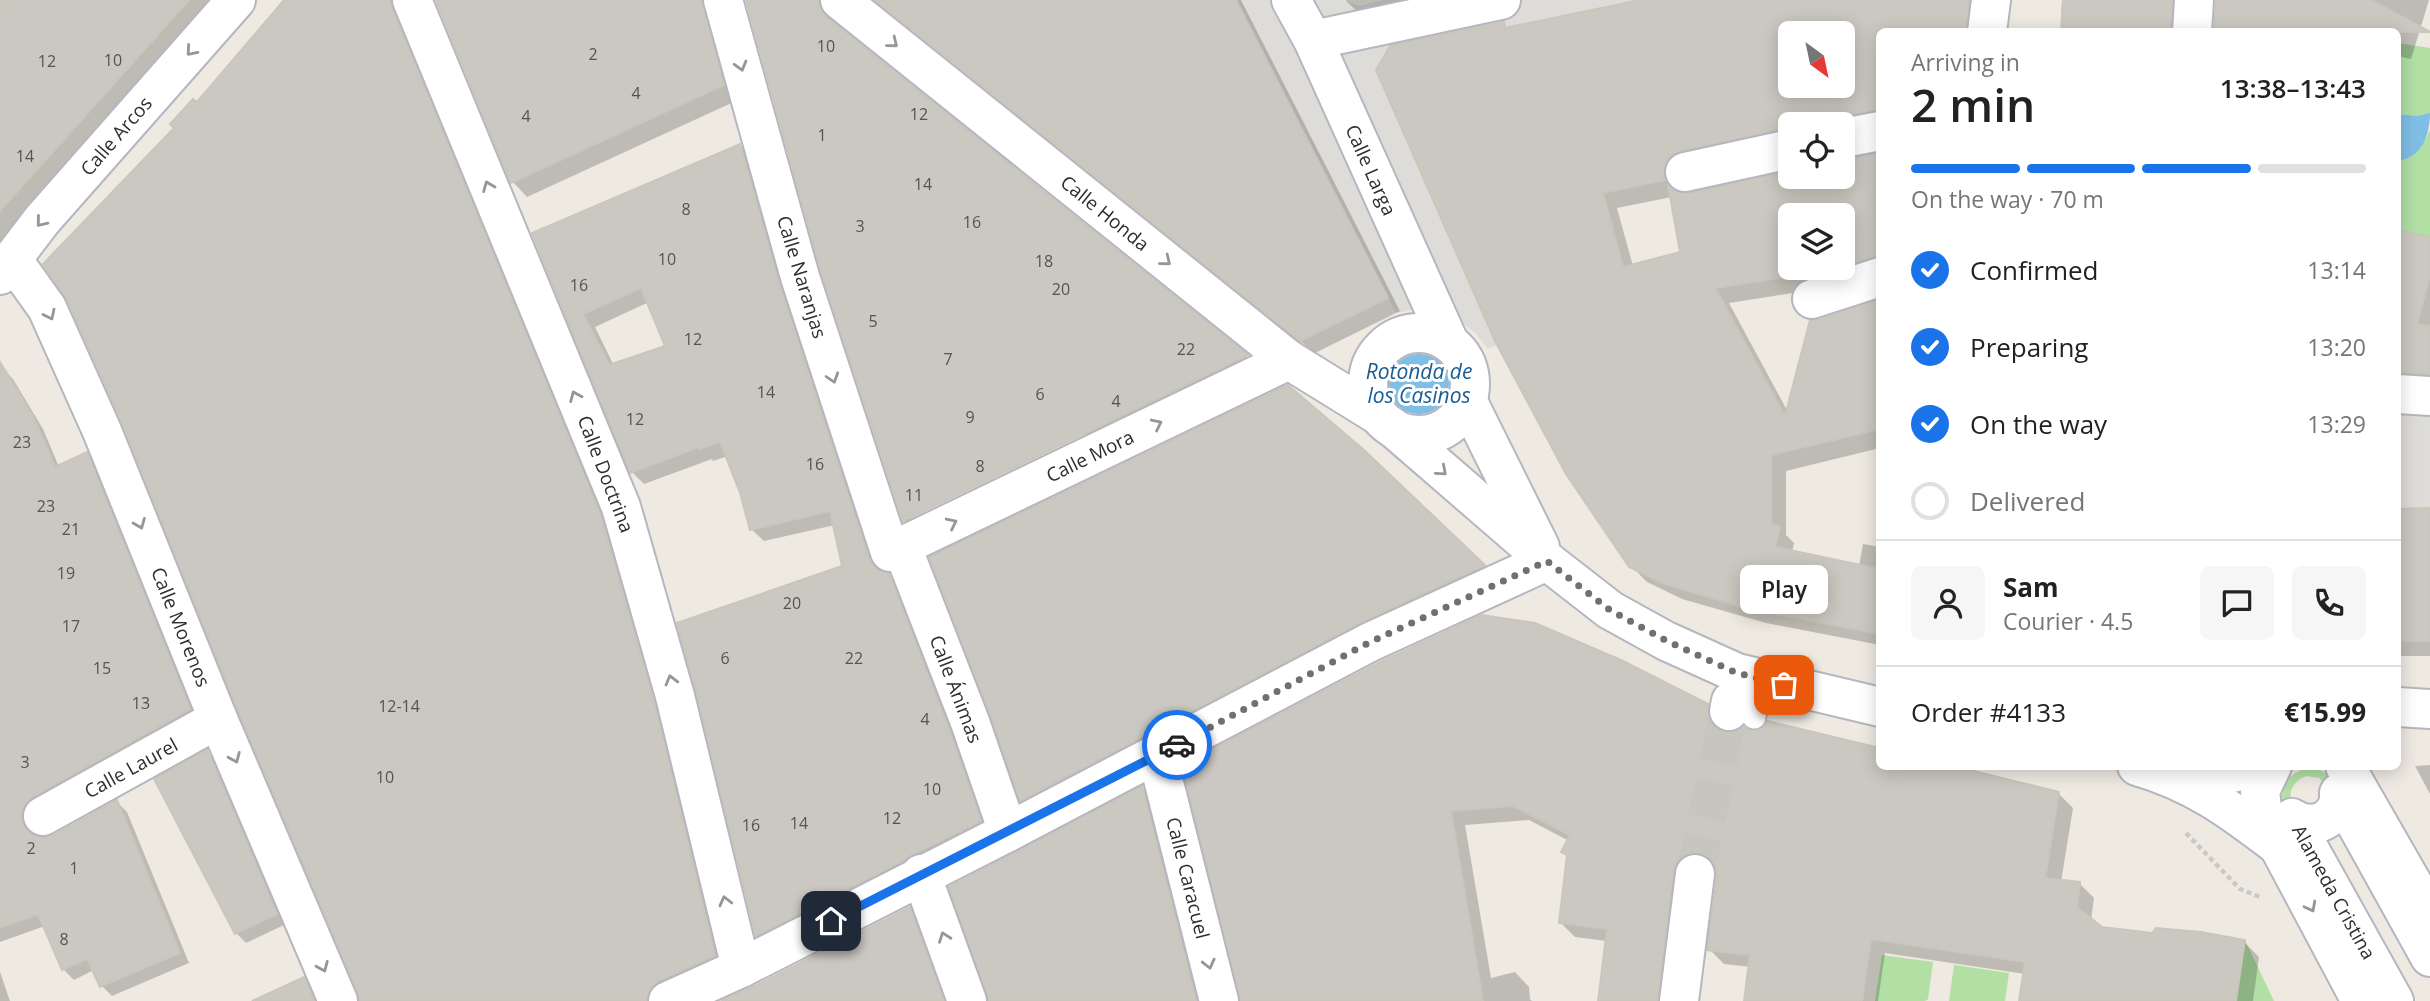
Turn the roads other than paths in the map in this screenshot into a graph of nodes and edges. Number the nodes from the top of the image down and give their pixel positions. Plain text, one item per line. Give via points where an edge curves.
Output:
1 (236, 0) edge
2 (412, 0) edge
3 (723, 0) edge
4 (840, 0) edge
5 (1291, 0) edge
6 (1500, 0) edge
7 (1991, 0) edge
8 (2194, 0) edge
9 (1988, 28) edge
10 (2192, 28) edge
11 (1313, 40) junction
12 (1876, 132) edge
13 (1855, 136) edge
14 (1778, 152) edge
15 (1685, 172) dead end
16 (6, 267) edge
17 (1876, 277) edge
18 (1812, 299) dead end
19 (1449, 342) junction
20 (1289, 360) junction
21 (2401, 394) edge
22 (2430, 396) edge
23 (1467, 400) junction
24 (1384, 420) junction
25 (896, 549) junction
26 (1547, 561) junction
27 (1762, 680) junction
28 (1876, 706) edge
29 (2401, 707) edge
30 (2430, 709) edge
31 (1738, 710) tunnel mouth
32 (218, 719) junction
33 (1157, 755) junction
34 (2243, 770) edge
35 (2270, 770) edge
36 (2349, 770) edge
37 (2153, 771) edge
38 (43, 816) dead end
39 (1008, 832) junction
40 (2279, 846) junction
41 (921, 874) junction
42 (1695, 874) tunnel mouth
43 (2430, 914) edge
44 (2430, 957) edge
45 (741, 968) junction
46 (338, 1001) edge
47 (668, 1001) edge
48 (967, 1001) edge
49 (1219, 1001) edge
50 (1679, 1001) edge
51 (2361, 1001) edge
52 (2393, 1001) edge

1 -> 16 street, Calle Arcos
45 -> 2 street, Calle Doctrina via 675,695 621,507
3 -> 25 street, Calle Naranjas via 800,277
4 -> 20 street, Calle Honda
5 - 11 street, Calle Larga
6 - 11 street
7 - 9 street
8 - 10 street
11 - 19 street, Calle Larga
12 - 13 street
14 - 15 street
16 -> 32 street, Calle Morenos via 47,308 102,431
17 - 18 street
19 - 23 street via 1465,360 1470,376
19 - 24 street via 1426,333 1409,333 1381,350 1371,365 1368,382 1370,399
20 - 24 street, Calle Honda
25 -> 20 street, Calle Mora
21 - 22 street
23 - 24 street via 1454,421 1424,435 1406,433
23 - 26 street
24 -> 26 street
25 - 39 street, Calle Ánimas via 970,722
26 - 27 street via 1610,610 1667,641
26 - 33 street via 1370,642
27 - 28 street
27 - 31 lane
29 - 30 street
32 - 38 street, Calle Laurel
32 -> 46 street, Calle Morenos
33 - 39 street
33 -> 49 street, Calle Caracuel
34 - 37 street via 2218,777
35 - 40 street via 2260,791 2263,817
36 - 43 street
37 - 40 street via 2227,806
39 - 41 street
40 -> 51 street
41 - 45 street
48 -> 41 street
42 - 50 street
44 - 52 street, Alameda Cristina via 2339,793 2336,810 2324,822 2305,825 2292,818
45 - 47 street

